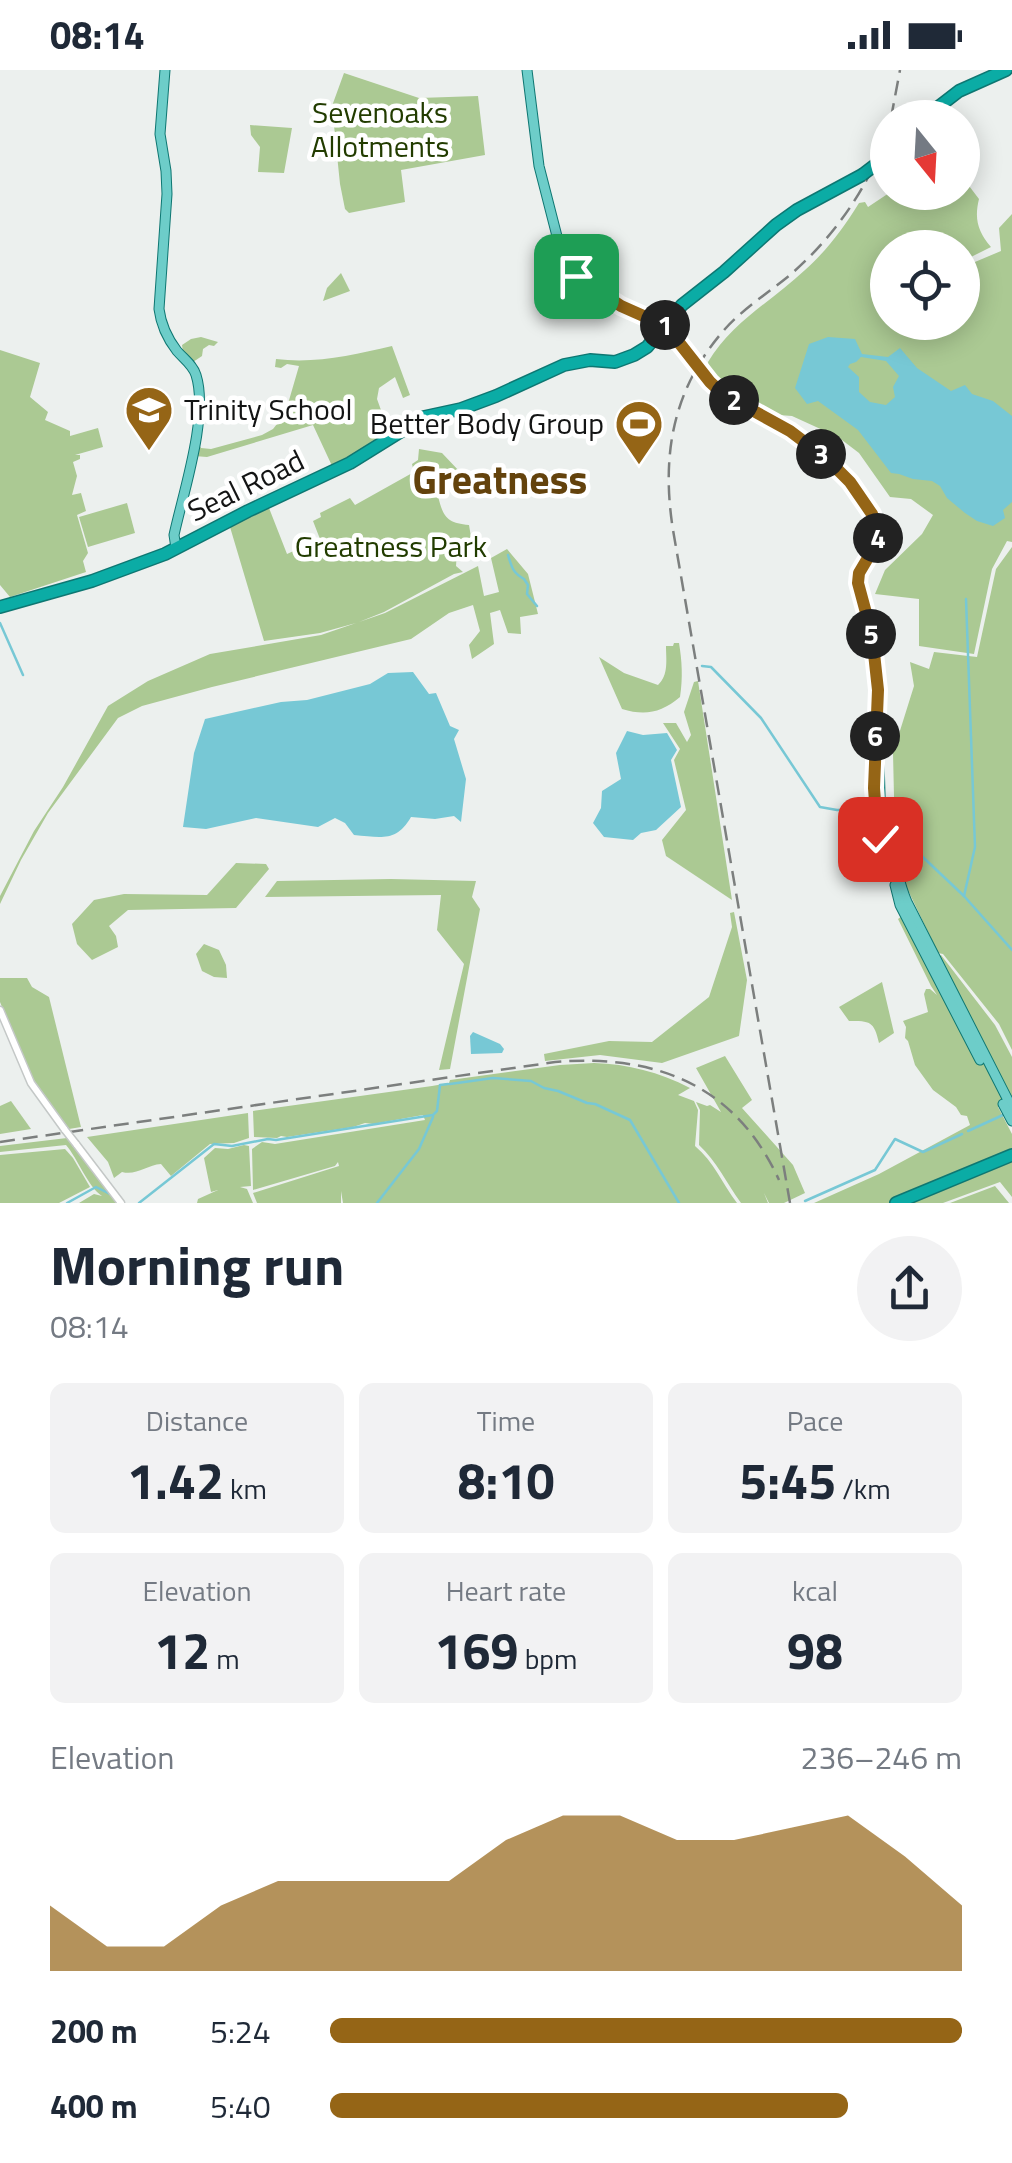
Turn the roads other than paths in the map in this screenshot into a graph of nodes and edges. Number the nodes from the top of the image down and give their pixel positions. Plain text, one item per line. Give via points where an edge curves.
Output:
1 (166, 70) edge
2 (527, 70) edge
3 (1006, 70) edge
4 (947, 100) edge
5 (870, 168) edge
6 (666, 326) junction
7 (176, 548) junction
8 (0, 607) edge
9 (884, 844) junction
10 (0, 1010) edge
11 (1012, 1108) edge
12 (1012, 1121) edge
13 (1012, 1158) edge
14 (122, 1203) edge
15 (896, 1203) edge
16 (913, 1203) edge

1 - 7 main road via 159,309 198,387
2 - 6 main road via 539,166 570,270 621,306
3 - 4 highway
5 - 6 highway, Seal Road, bridge via 776,225
6 - 7 highway, Seal Road via 631,357 564,365 496,396 417,420 350,463
6 - 9 main road, bridge via 723,394 827,459 872,514 878,541 858,583 878,690
7 - 8 highway, Seal Road
9 - 11 main road
9 - 12 main road via 900,905
10 - 14 street, bridge via 31,1083
13 - 15 highway
13 - 16 highway

